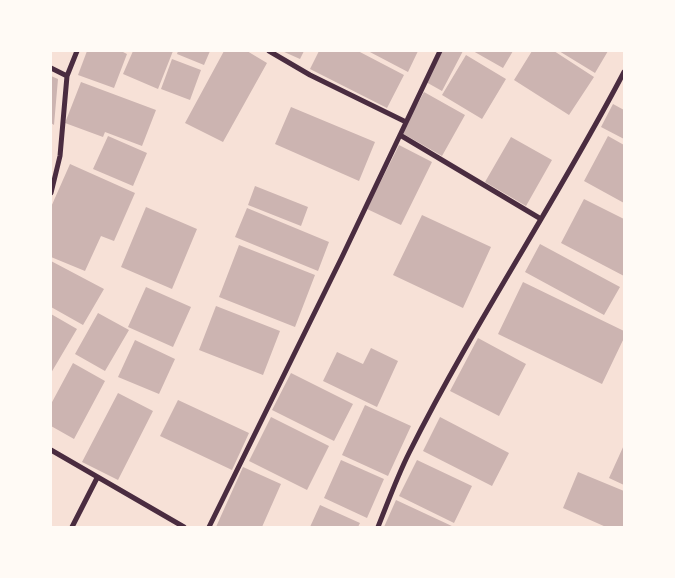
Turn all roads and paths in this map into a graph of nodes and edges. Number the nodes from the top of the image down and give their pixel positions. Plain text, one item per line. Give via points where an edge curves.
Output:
1 (77, 51) edge
2 (269, 51) edge
3 (440, 51) edge
4 (51, 68) edge
5 (624, 72) edge
6 (67, 76) junction
7 (406, 122) junction
8 (400, 135) junction
9 (51, 193) edge
10 (541, 220) junction
11 (51, 450) edge
12 (97, 478) junction
13 (72, 527) edge
14 (184, 527) edge
15 (209, 527) edge
16 (378, 527) edge

1 - 6 street
2 - 7 street
3 - 7 street
4 - 6 street
5 - 10 street
6 - 9 street via 60,156
7 - 8 street
8 - 10 street
8 - 15 street
10 - 16 street via 471,338 409,454
11 - 12 street
12 - 13 street
12 - 14 street

